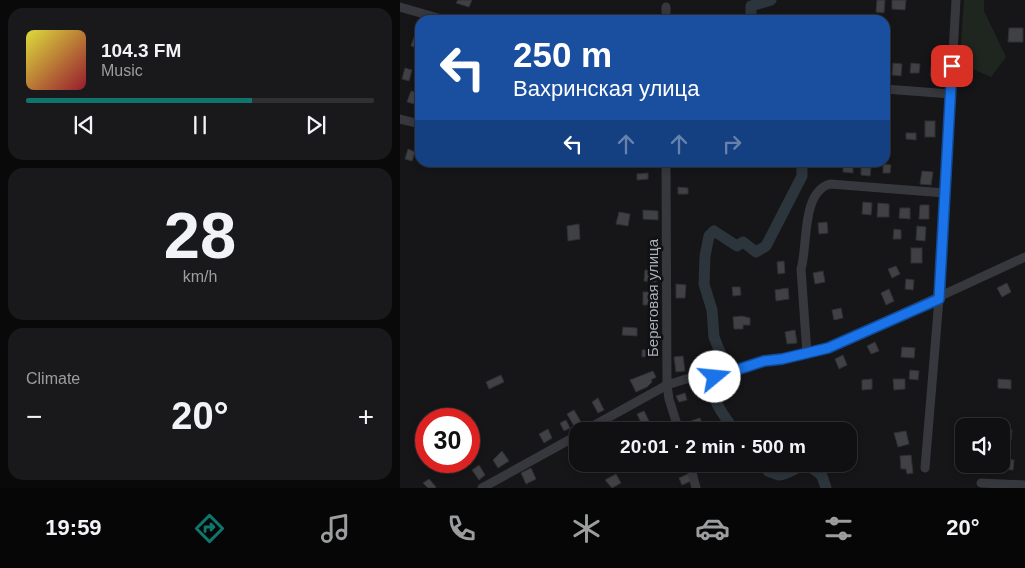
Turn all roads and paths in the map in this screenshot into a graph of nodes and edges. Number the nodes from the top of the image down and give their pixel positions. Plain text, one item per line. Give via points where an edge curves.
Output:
1 (956, 0) edge
2 (400, 7) edge
3 (666, 7) dead end
4 (428, 15) edge
5 (666, 15) edge
6 (890, 90) edge
7 (951, 94) junction
8 (400, 119) edge
9 (415, 123) edge
10 (666, 167) edge
11 (945, 193) junction
12 (1025, 257) edge
13 (939, 299) junction
14 (807, 354) junction
15 (667, 385) junction
16 (600, 422) edge
17 (676, 422) edge
18 (569, 440) edge
19 (925, 468) dead end
20 (692, 472) edge
21 (981, 483) dead end
22 (1025, 485) edge
23 (482, 488) edge
24 (696, 488) edge

1 - 7 street
2 - 4 street
3 - 5 street
6 - 7 street
7 - 11 street
8 - 9 street
10 - 15 street, Береговая улица
11 - 13 street
11 - 14 street via 830,184 816,193 804,236 801,268
12 - 13 street
13 - 14 street via 828,348
13 - 19 street
14 - 15 street
15 - 16 street
15 - 17 street, Береговая улица
18 - 23 street
20 - 24 street
21 - 22 street

